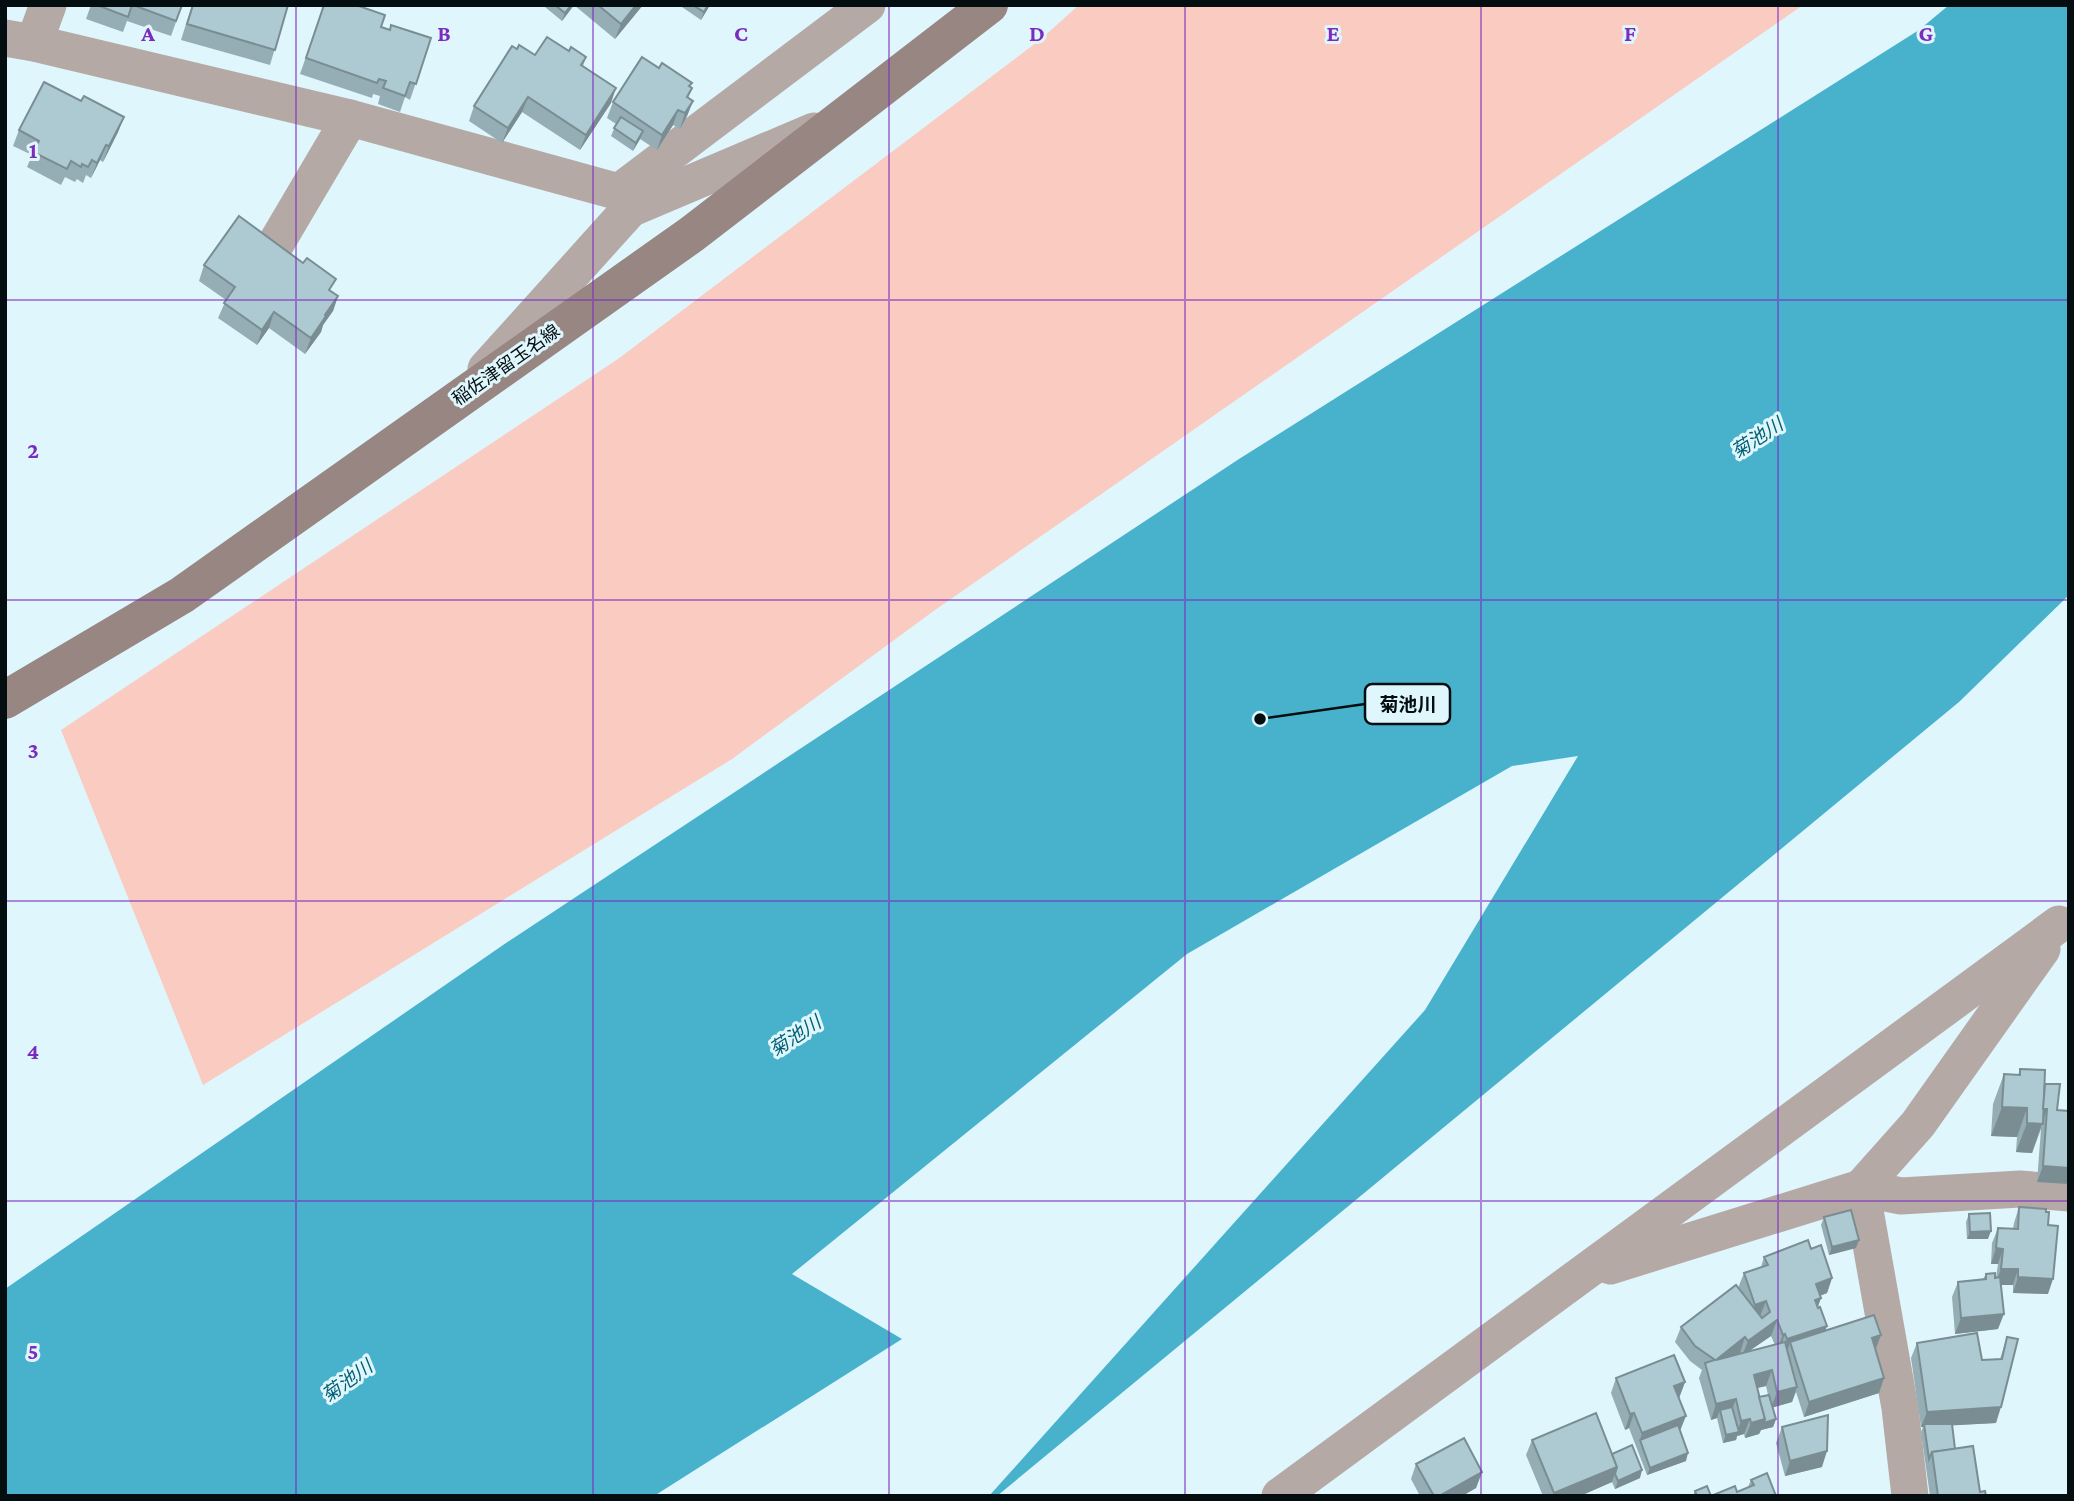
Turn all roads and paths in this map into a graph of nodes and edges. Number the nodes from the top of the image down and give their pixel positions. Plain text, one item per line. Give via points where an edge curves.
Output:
1 (48, 5) edge
2 (867, 5) edge
3 (989, 5) edge
4 (20, 40) edge
5 (350, 118) junction
6 (840, 120) junction
7 (625, 201) junction
8 (268, 257) edge
9 (460, 398) junction
10 (5, 700) edge
11 (2064, 920) edge
12 (1861, 1188) junction
13 (2069, 1193) edge
14 (1582, 1275) junction
15 (1280, 1496) edge
16 (1910, 1496) edge

1 - 4 street
2 - 7 street
3 - 6 main road, 稲佐津留玉名線
4 - 5 street
5 - 7 street
5 - 8 street
6 - 7 street
6 - 9 main road, 稲佐津留玉名線 via 692,234
7 - 9 street
9 - 10 main road, 稲佐津留玉名線 via 182,595
11 - 12 street via 1917,1124
11 - 14 street
12 - 13 street via 1901,1196 2020,1189
12 - 14 street
12 - 16 street via 1900,1408
14 - 15 street

